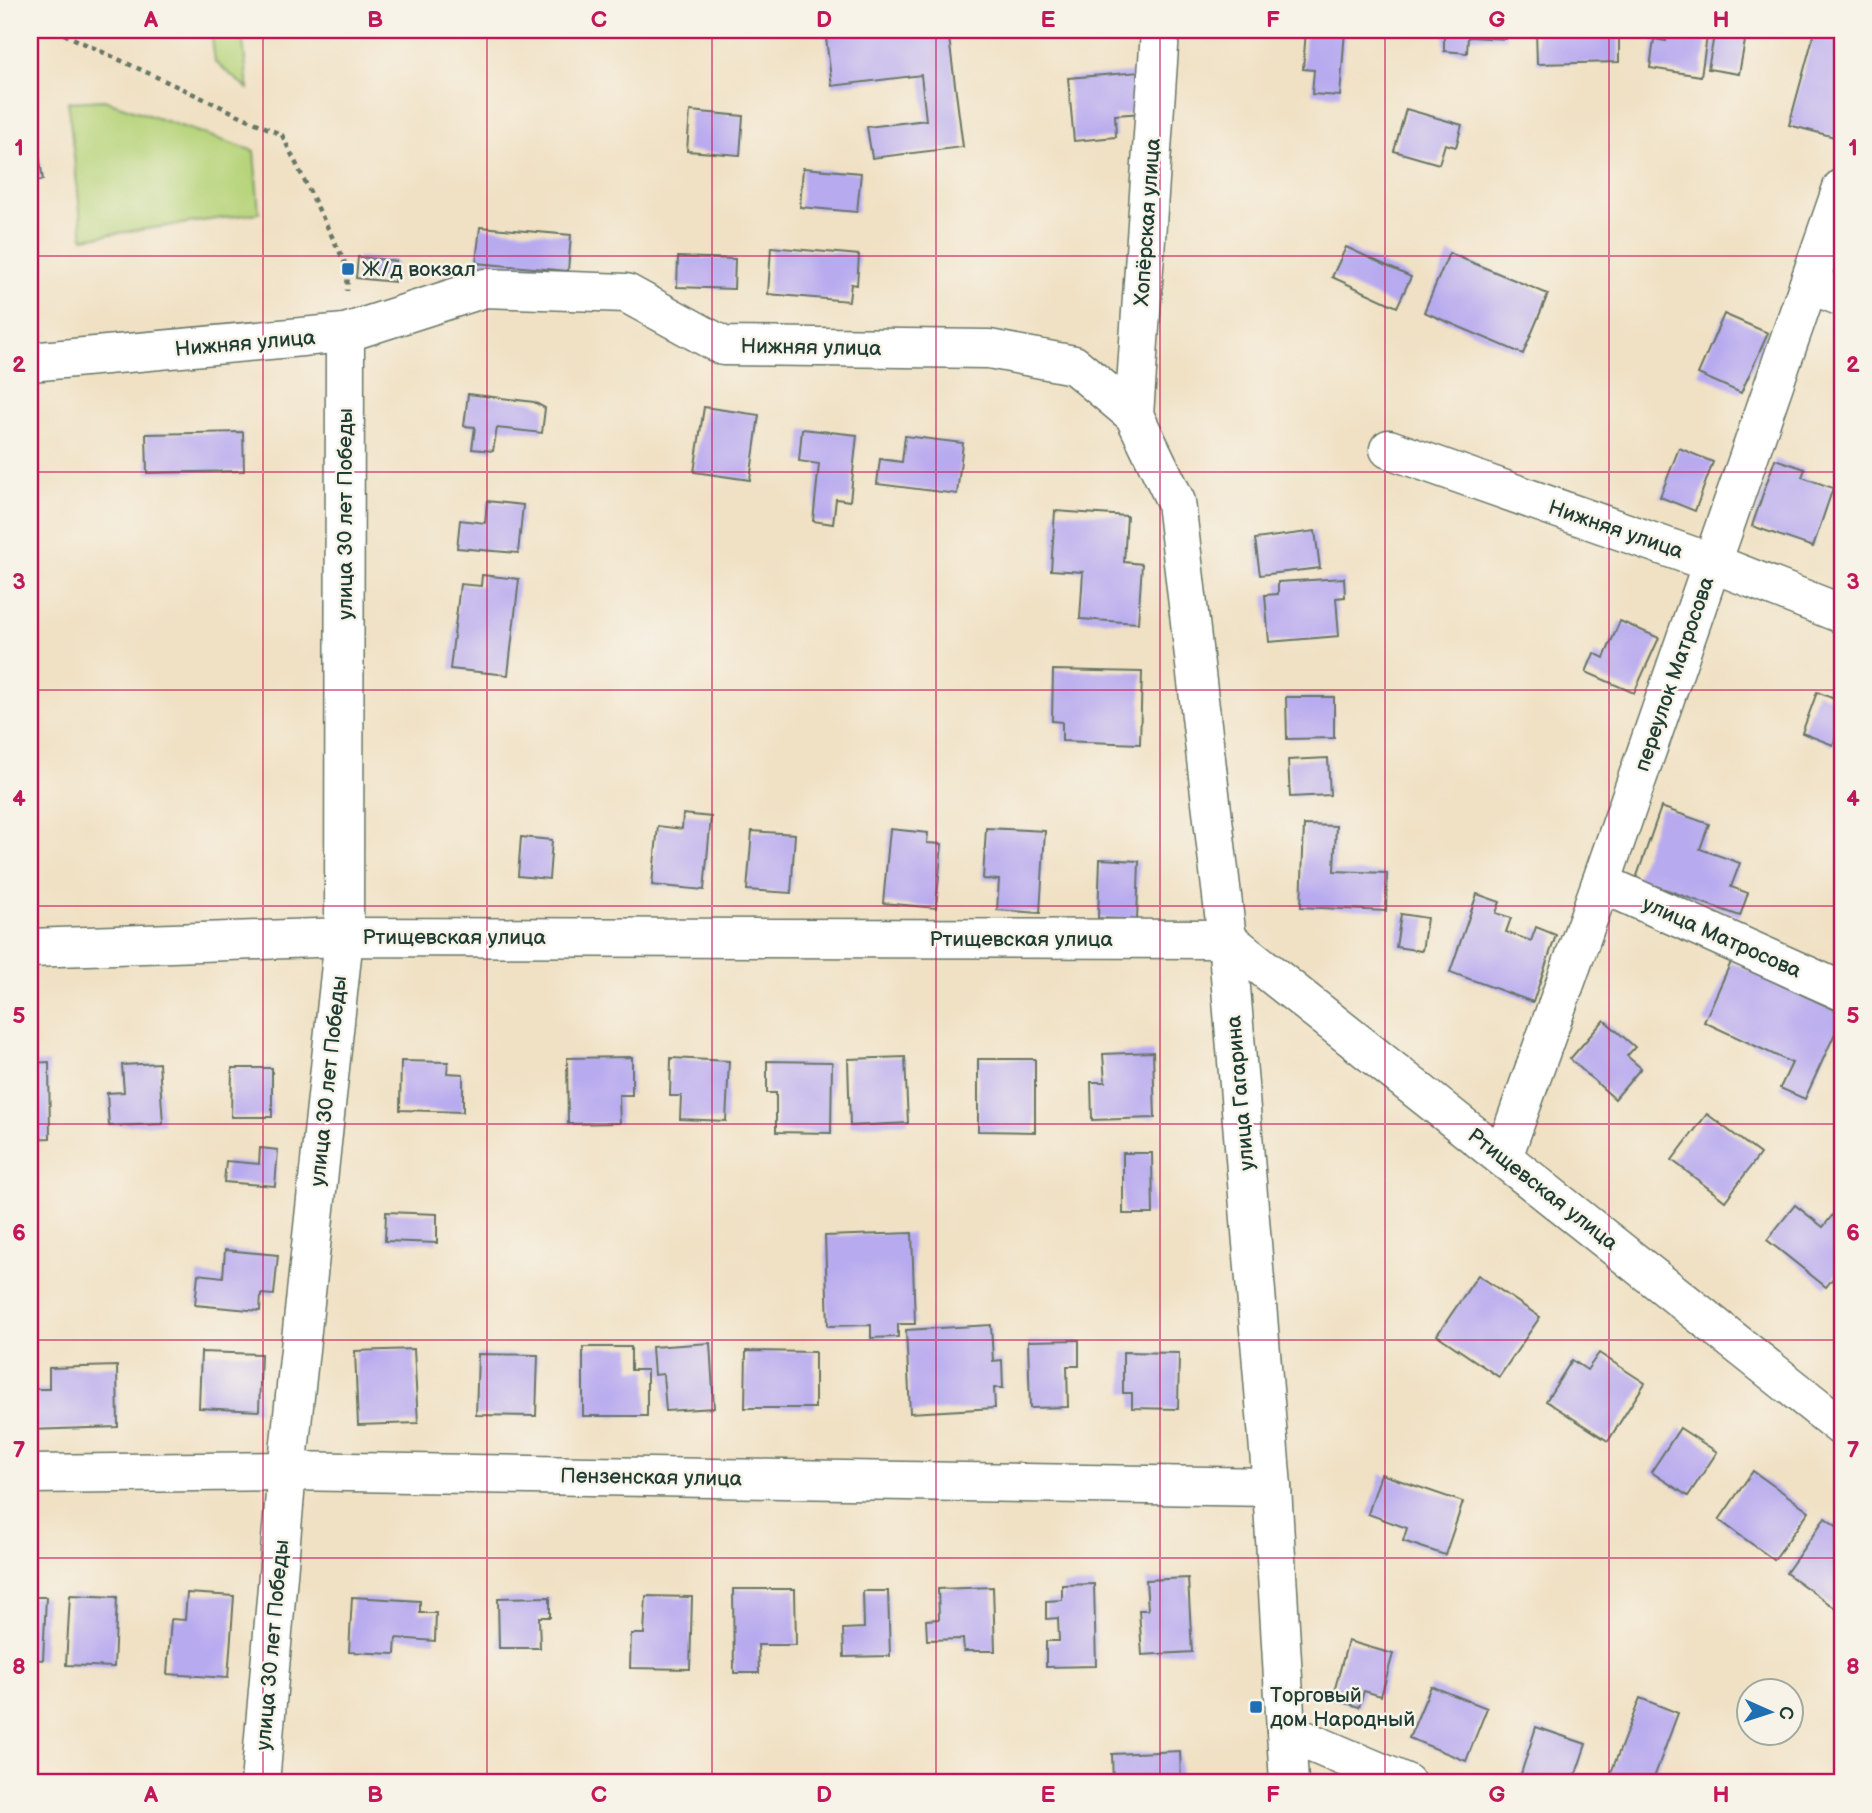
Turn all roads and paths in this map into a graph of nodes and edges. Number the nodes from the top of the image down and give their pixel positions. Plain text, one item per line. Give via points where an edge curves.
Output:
1 (55, 30) edge
2 (1162, 30) edge
3 (1842, 188) edge
4 (1826, 290) edge
5 (345, 333) junction
6 (30, 362) edge
7 (1134, 415) junction
8 (1389, 449) dead end
9 (1713, 563) junction
10 (1842, 614) edge
11 (1601, 883) junction
12 (344, 937) junction
13 (1227, 939) junction
14 (30, 948) edge
15 (1842, 991) edge
16 (1503, 1157) junction
17 (1842, 1427) edge
18 (287, 1471) junction
19 (30, 1474) edge
20 (1272, 1487) junction
21 (1286, 1732) junction
22 (260, 1783) edge
23 (1289, 1783) edge
24 (1406, 1783) edge

1 - 5 path via 282,135 348,269
2 - 7 street, Хопёрская улица
3 - 4 street, переулок Матросова
4 - 9 street, переулок Матросова
5 - 6 street, Нижняя улица
5 - 7 street, Нижняя улица via 485,288 626,293 723,346 989,349 1074,365
5 - 12 street, улица 30 лет Победы
7 - 13 street, улица Гагарина via 1176,502
8 - 9 street, Нижняя улица
9 - 10 street, Нижняя улица
9 - 11 street, переулок Матросова
11 - 15 street, улица Матросова
11 - 16 street, переулок Матросова
12 - 13 street, Ртищевская улица
12 - 14 street, Ртищевская улица
12 - 18 street, улица 30 лет Победы
13 - 16 street, Ртищевская улица
13 - 20 street, улица Гагарина
16 - 17 street, Ртищевская улица
18 - 19 street, Пензенская улица
18 - 20 street, Пензенская улица
18 - 22 street, улица 30 лет Победы
20 - 21 street, улица Гагарина
21 - 23 street, улица Гагарина
21 - 24 street

